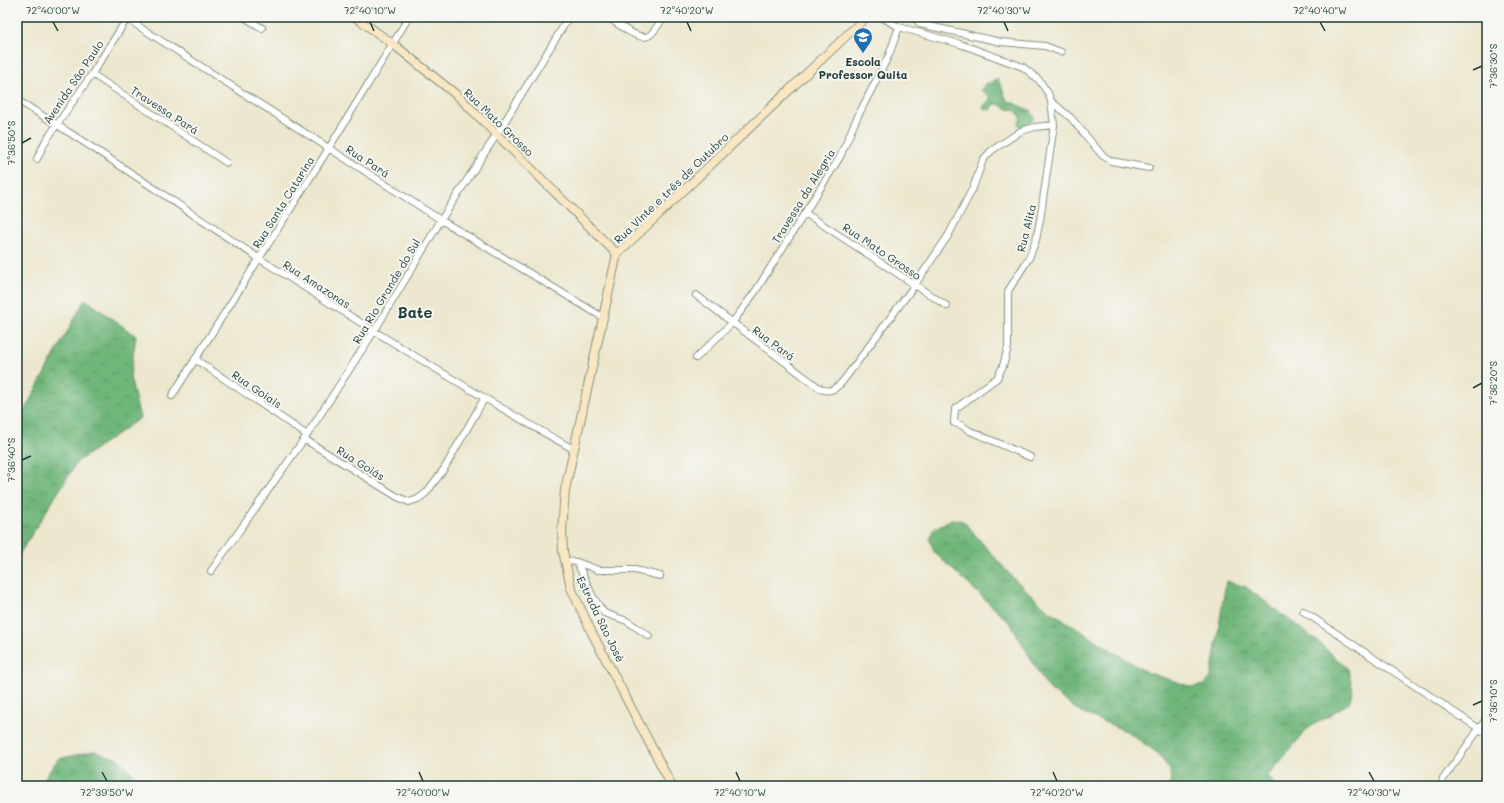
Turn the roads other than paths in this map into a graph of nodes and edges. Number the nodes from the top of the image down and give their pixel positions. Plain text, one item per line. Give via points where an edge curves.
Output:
1 (244, 17) edge
2 (355, 17) edge
3 (409, 17) edge
4 (569, 17) edge
5 (608, 17) edge
6 (866, 17) edge
7 (881, 17) edge
8 (915, 17) edge
9 (126, 18) edge
10 (662, 19) edge
11 (899, 27) junction
12 (262, 28) dead end
13 (393, 44) junction
14 (1061, 52) dead end
15 (92, 74) junction
16 (17, 100) edge
17 (1050, 101) junction
18 (57, 124) junction
19 (1054, 125) junction
20 (497, 134) junction
21 (329, 148) junction
22 (37, 159) dead end
23 (227, 163) dead end
24 (1149, 168) dead end
25 (805, 213) junction
26 (441, 220) junction
27 (618, 254) junction
28 (259, 258) junction
29 (914, 286) junction
30 (696, 295) dead end
31 (947, 306) dead end
32 (604, 318) junction
33 (732, 323) junction
34 (374, 332) junction
35 (696, 358) dead end
36 (195, 360) junction
37 (172, 396) dead end
38 (484, 399) junction
39 (305, 437) junction
40 (573, 449) junction
41 (1030, 458) dead end
42 (565, 561) junction
43 (577, 562) junction
44 (211, 571) dead end
45 (660, 576) dead end
46 (1303, 611) dead end
47 (649, 636) dead end
48 (1487, 718) edge
49 (1479, 728) junction
50 (1487, 734) edge
51 (672, 786) edge
52 (1442, 786) edge

1 - 12 street
2 - 13 street, Rua Mato Grosso
3 - 13 street, Rua Santa Catarina
4 - 20 street, Rua Rio Grande do Sul
5 - 10 street via 632,33 645,37 650,35
6 - 27 street, Rua Vinte e três de Outubro
7 - 11 street, Rua Alita
8 - 14 street via 920,24 1001,42 1045,46
9 - 15 street, Avenida São Paulo
9 - 21 street, Rua Pará
11 - 17 street, Rua Alita via 960,44 1023,67 1039,80
11 - 25 street, Travessa da Alegria via 889,55 840,157
13 - 20 street, Rua Mato Grosso via 459,97
13 - 21 street, Rua Santa Catarina
15 - 18 street, Avenida São Paulo
15 - 23 street, Travessa Pará
16 - 18 street, Rua Amazonas
17 - 19 street, Rua Alita
17 - 24 street via 1071,118 1102,155 1111,160
18 - 22 street, Avenida São Paulo
18 - 28 street, Rua Amazonas
19 - 29 street via 1021,131 991,150 983,160 973,188 948,236
19 - 41 street, Rua Alita via 1036,240 1029,258 1008,291 1008,348 1004,366 997,378 955,408 954,414 954,423
20 - 26 street, Rua Rio Grande do Sul
20 - 27 street, Rua Mato Grosso
21 - 26 street, Rua Pará
21 - 28 street, Rua Santa Catarina
25 - 29 street, Rua Mato Grosso
25 - 33 street, Travessa da Alegria via 755,292
26 - 32 street, Rua Pará
26 - 34 street, Rua Rio Grande do Sul
27 - 32 street, Rua Vinte e três de Outubro
28 - 34 street, Rua Amazonas
28 - 36 street, Rua Santa Catarina
29 - 31 street, Rua Mato Grosso
29 - 33 street, Rua Pará via 843,381 828,392
30 - 33 street, Rua Pará
32 - 40 street, Rua Vinte e três de Outubro
33 - 35 street, Travessa da Alegria
34 - 38 street, Rua Amazonas
34 - 39 street, Rua Rio Grande do Sul
36 - 37 street, Rua Santa Catarina
36 - 39 street, Rua Goiais
38 - 39 street, Rua Goiás via 444,469 423,497 414,501 409,502 396,496
38 - 40 street, Rua Amazonas
39 - 44 street, Rua Rio Grande do Sul
40 - 42 street, Estrada São José via 563,510
42 - 43 street
42 - 51 street, Estrada São José via 571,588 592,633
43 - 45 street via 598,570 635,570
43 - 47 street via 593,597 604,613 627,621
46 - 49 street
48 - 49 street
49 - 50 street
49 - 52 street via 1443,779

